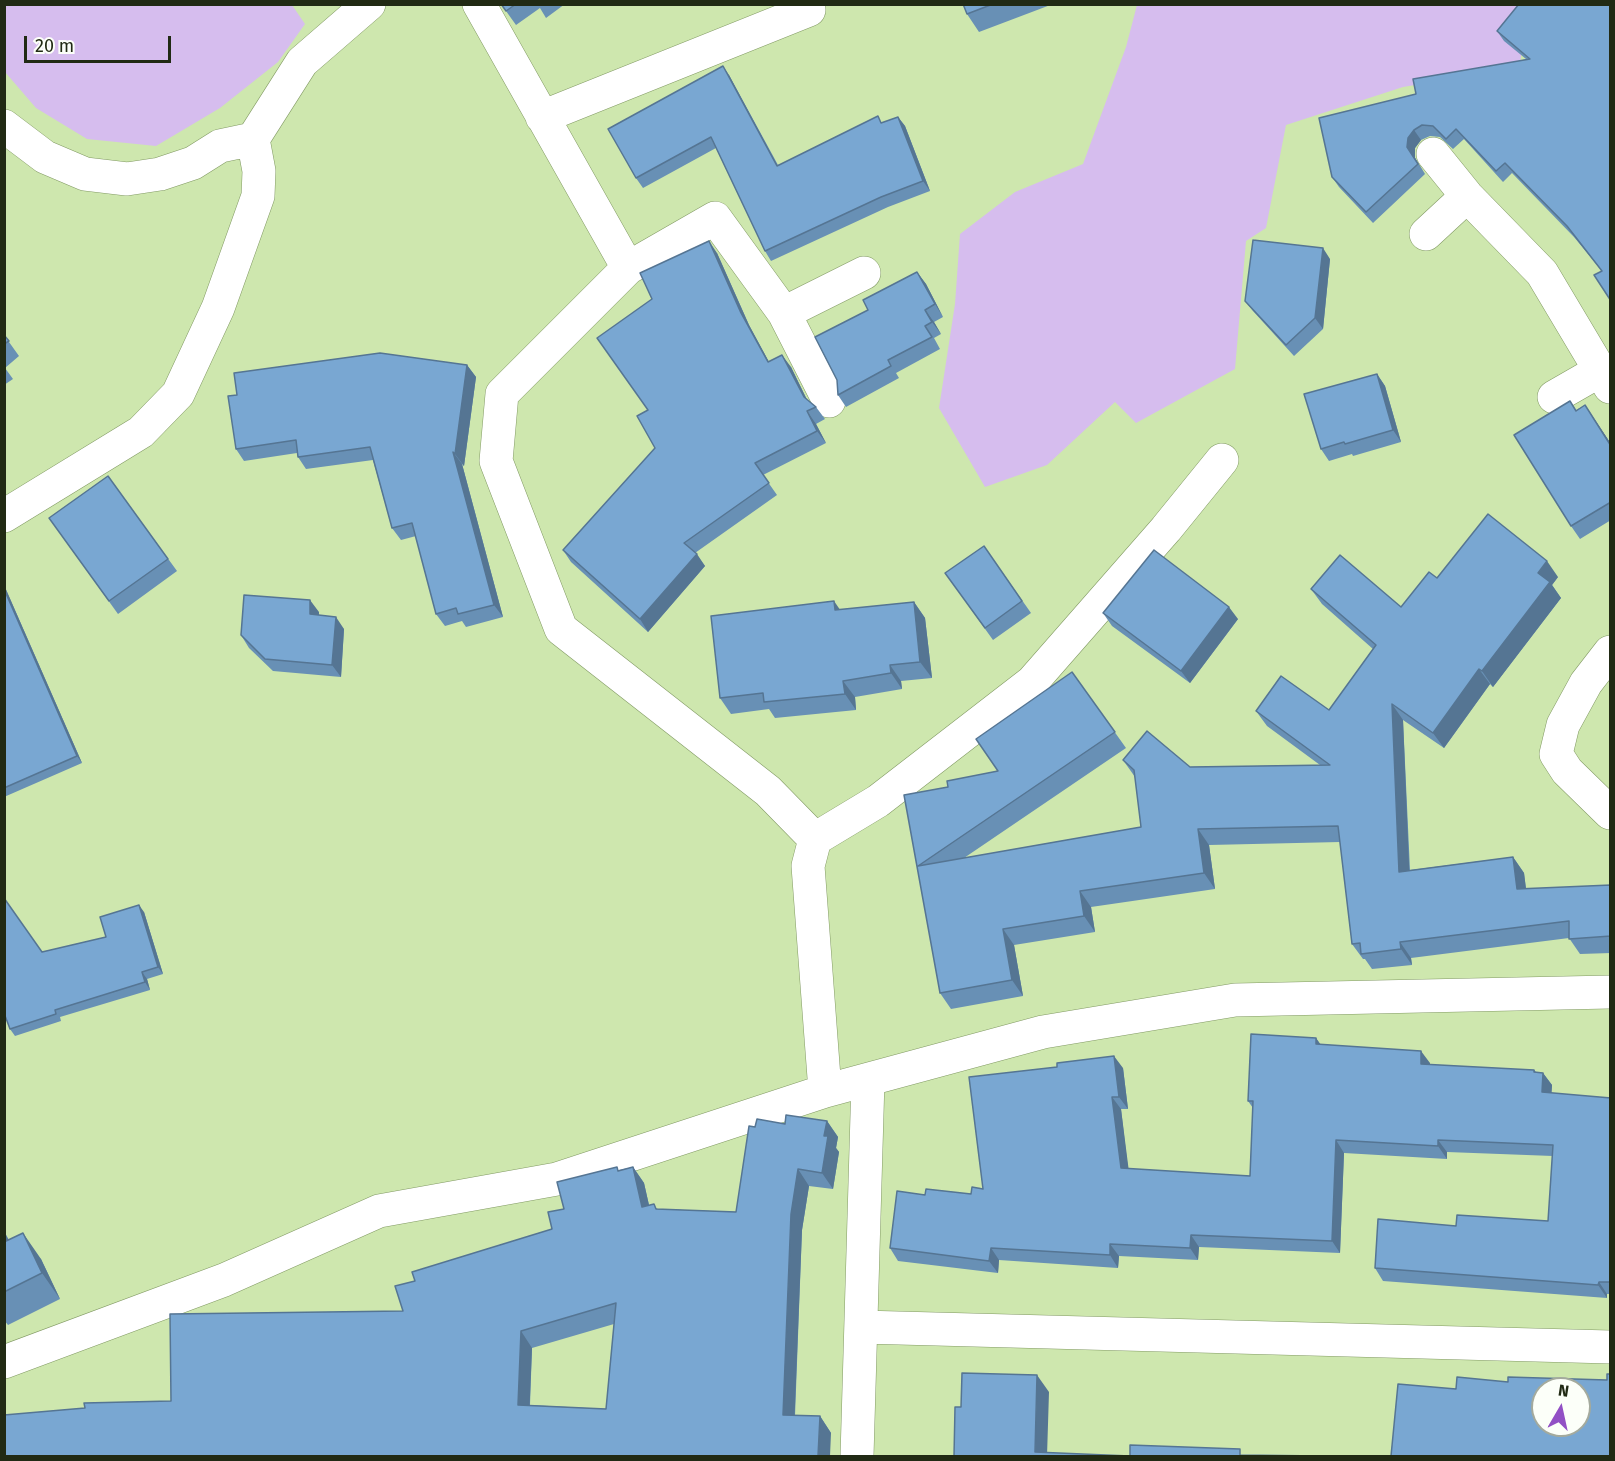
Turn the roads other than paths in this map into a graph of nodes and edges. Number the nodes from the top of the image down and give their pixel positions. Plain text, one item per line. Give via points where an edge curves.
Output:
1 (369, 4) edge
2 (478, 4) edge
3 (809, 10) dead end
4 (542, 117) junction
5 (4, 126) edge
6 (253, 139) junction
7 (1433, 154) dead end
8 (1467, 196) junction
9 (1426, 234) dead end
10 (628, 268) junction
11 (864, 273) dead end
12 (784, 313) junction
13 (1606, 379) edge
14 (1554, 397) dead end
15 (829, 401) dead end
16 (1222, 460) dead end
17 (4, 516) edge
18 (1611, 652) edge
19 (1611, 813) edge
20 (815, 839) junction
21 (1611, 992) edge
22 (868, 1080) junction
23 (825, 1091) junction
24 (861, 1327) junction
25 (1611, 1347) edge
26 (4, 1362) edge
27 (857, 1456) edge

1 - 6 street via 302,62
2 - 4 street
3 - 4 street
4 - 10 street
5 - 6 street via 45,157 75,170 127,179 160,174 193,163 220,146
6 - 17 street via 259,171 258,196 218,308 178,394 141,432
7 - 8 street
8 - 9 street
8 - 13 street via 1542,273
10 - 12 street via 715,219
10 - 20 street via 502,394 496,461 561,629 768,791
11 - 12 street
12 - 15 street
13 - 14 street
16 - 20 street via 1032,682 878,801
18 - 19 street via 1586,683 1563,725 1556,754
20 - 23 street via 808,866
21 - 22 street via 1235,999 1043,1032
22 - 23 street
22 - 24 street
23 - 26 street via 557,1179 379,1211 224,1280
24 - 25 street
24 - 27 street

